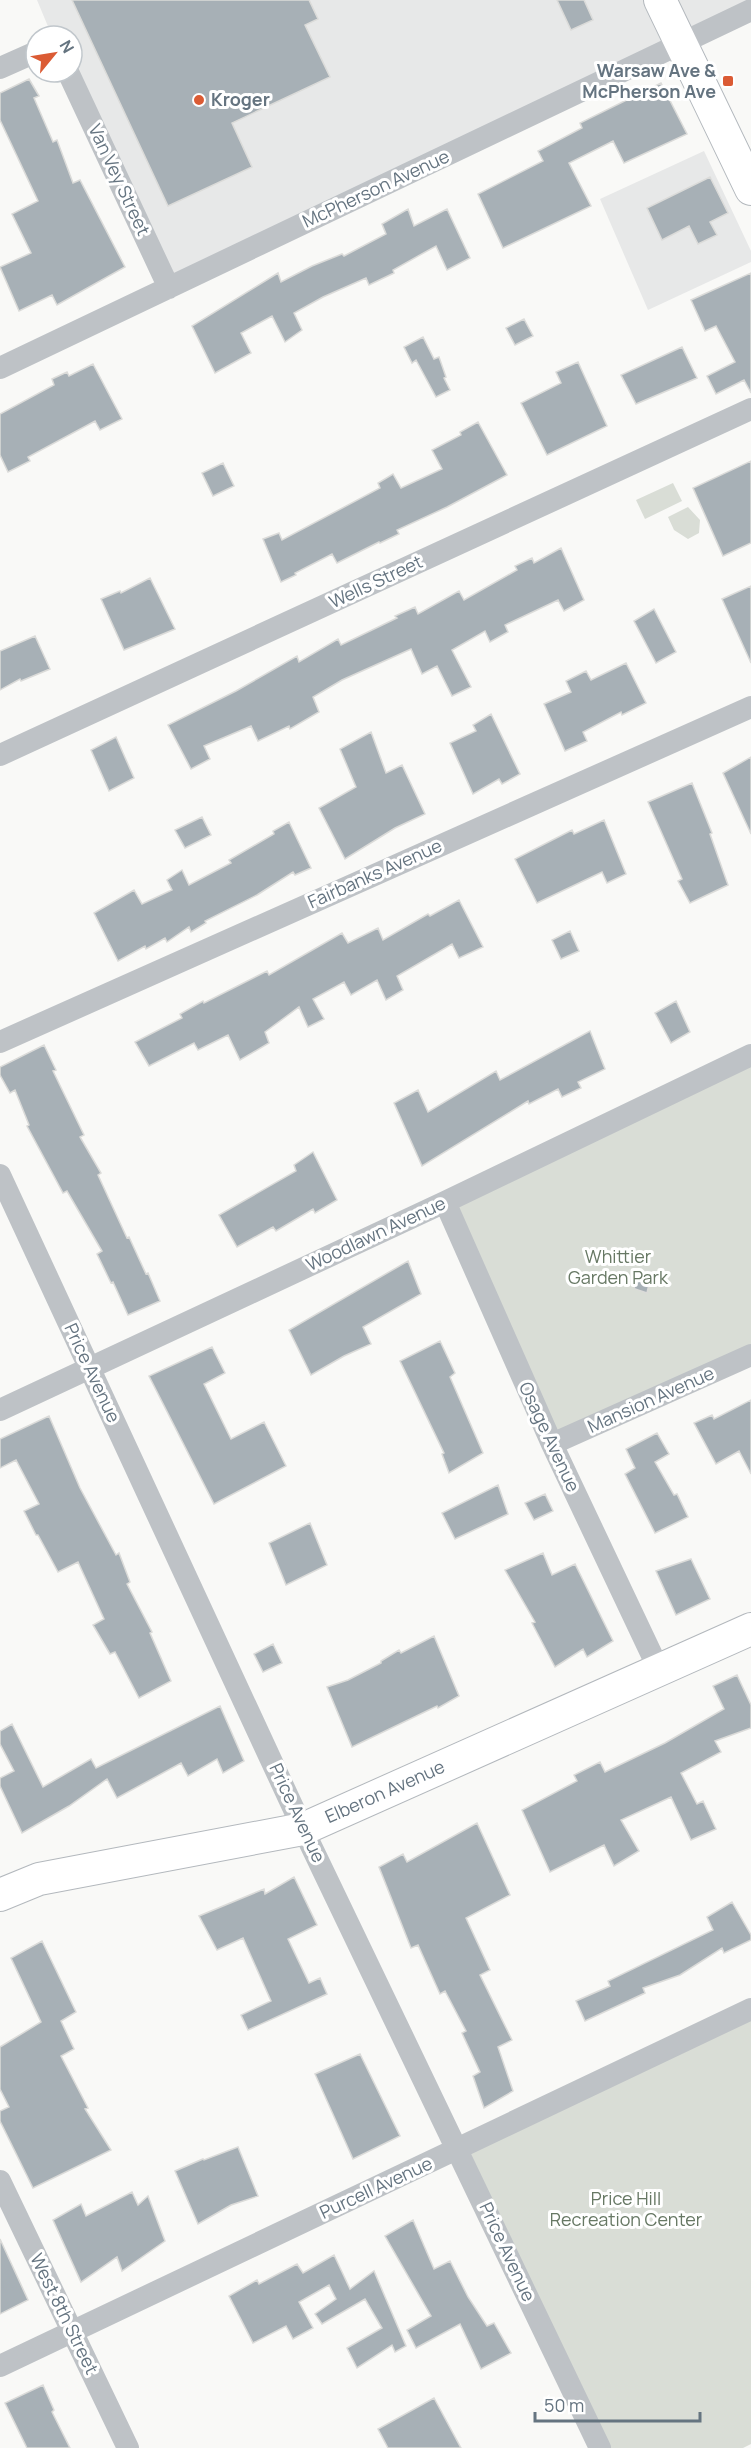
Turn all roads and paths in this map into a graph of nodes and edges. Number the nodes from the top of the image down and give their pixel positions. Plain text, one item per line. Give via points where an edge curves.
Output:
1 (660, 0) edge
2 (751, 10) edge
3 (681, 44) junction
4 (24, 57) edge
5 (0, 68) edge
6 (74, 84) edge
7 (751, 189) edge
8 (170, 288) junction
9 (0, 368) edge
10 (751, 409) edge
11 (751, 707) edge
12 (0, 755) edge
13 (0, 1042) edge
14 (751, 1055) edge
15 (0, 1175) edge
16 (445, 1202) junction
17 (751, 1355) edge
18 (90, 1368) junction
19 (0, 1410) edge
20 (552, 1444) junction
21 (751, 1629) edge
22 (659, 1670) junction
23 (303, 1829) junction
24 (0, 1895) edge
25 (751, 2009) edge
26 (458, 2150) junction
27 (0, 2181) edge
28 (72, 2331) junction
29 (0, 2366) edge
30 (128, 2448) edge
31 (600, 2448) edge

1 - 3 street
2 - 3 street, McPherson Avenue
3 - 7 street
3 - 8 street, McPherson Avenue
4 - 5 street
6 - 8 street, Van Vey Street
8 - 9 street, McPherson Avenue
10 - 12 street, Wells Street
11 - 13 street, Fairbanks Avenue
14 - 16 street, Woodlawn Avenue
15 - 18 street, Price Avenue
16 - 18 street, Woodlawn Avenue
16 - 20 street, Osage Avenue
17 - 20 street, Mansion Avenue
18 - 19 street, Woodlawn Avenue
18 - 23 street, Price Avenue
20 - 22 street, Osage Avenue
21 - 22 street, Elberon Avenue
22 - 23 street, Elberon Avenue
23 - 24 street, Elberon Avenue via 39,1879
23 - 26 street, Price Avenue
25 - 26 street, Purcell Avenue
26 - 28 street, Purcell Avenue
26 - 31 street, Price Avenue
27 - 28 street, West 8th Street
28 - 29 street, Purcell Avenue
28 - 30 street, West 8th Street

